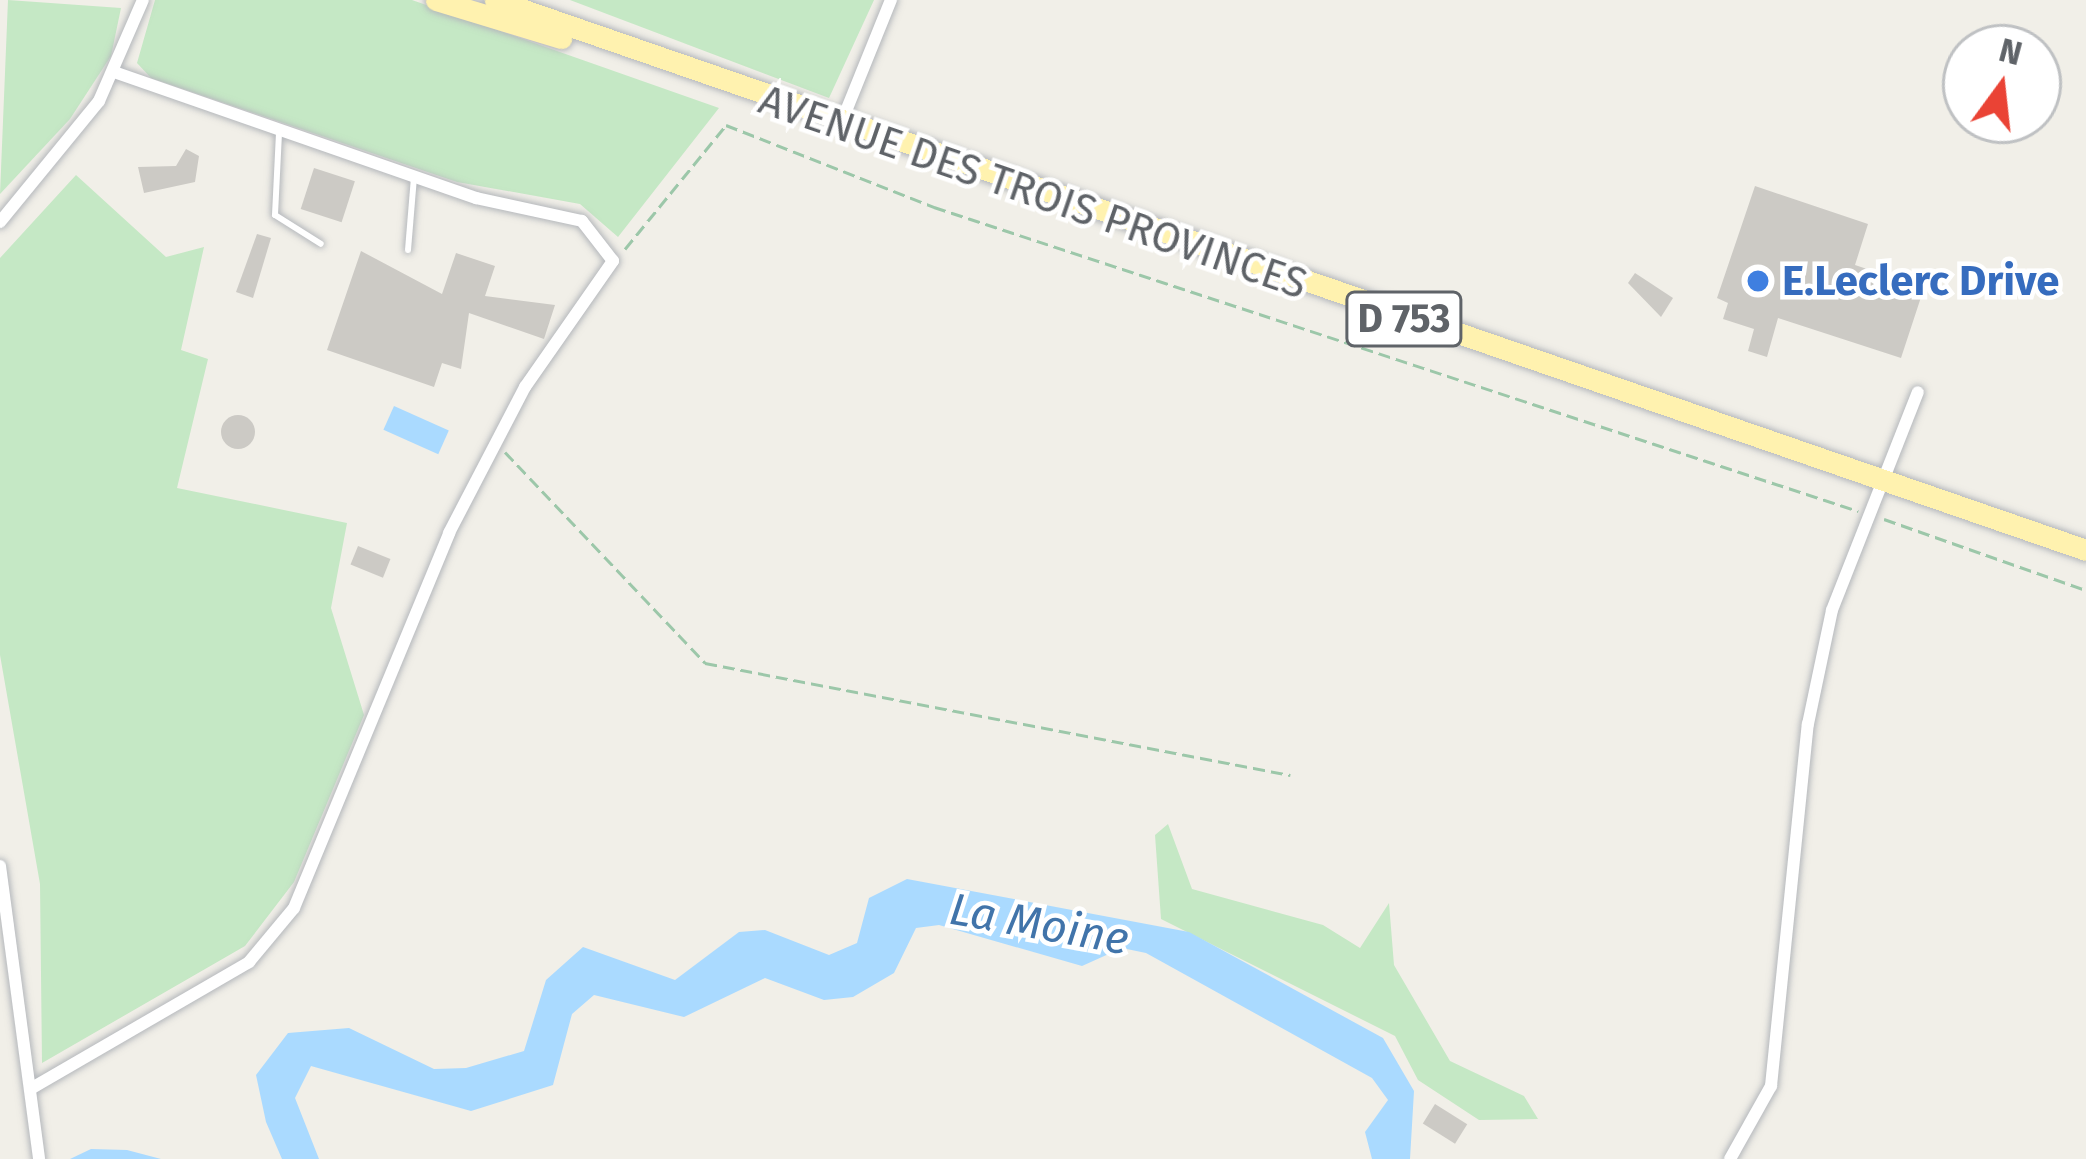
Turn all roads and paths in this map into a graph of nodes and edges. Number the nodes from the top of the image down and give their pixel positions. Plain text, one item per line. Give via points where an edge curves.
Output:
1 (436, 0) edge
2 (495, 0) edge
3 (891, 0) edge
4 (138, 5) edge
5 (117, 73) junction
6 (711, 82) junction
7 (840, 127) junction
8 (278, 130) junction
9 (414, 177) junction
10 (0, 222) edge
11 (321, 244) dead end
12 (408, 250) dead end
13 (613, 261) junction
14 (1918, 392) dead end
15 (493, 444) junction
16 (1885, 482) junction
17 (1969, 511) junction
18 (1868, 514) junction
19 (2086, 550) edge
20 (2086, 560) edge
21 (2086, 590) edge
22 (1290, 776) dead end
23 (0, 866) edge
24 (32, 1088) junction
25 (36, 1156) edge
26 (1730, 1159) edge

1 - 6 main road, AVENUE DES TROIS PROVINCES / D 753
2 - 6 main road, AVENUE DES TROIS PROVINCES / D 753
3 - 7 street
4 - 5 street
5 - 8 street
5 - 10 street
6 - 7 main road, AVENUE DES TROIS PROVINCES / D 753
7 - 16 main road, AVENUE DES TROIS PROVINCES / D 753
8 - 9 street
8 - 11 lane via 275,215
9 - 12 lane
9 - 13 street via 582,221
13 - 15 street
13 - 18 path via 726,125 934,207
14 - 16 street
15 - 22 path via 705,663
15 - 24 street via 295,908 249,962
16 - 17 main road, AVENUE DES TROIS PROVINCES / D 753
16 - 18 street
17 - 19 main road, AVENUE DES TROIS PROVINCES / D 753
17 - 20 main road, AVENUE DES TROIS PROVINCES / D 753
18 - 21 path
18 - 26 street via 1808,724 1771,1086
23 - 24 street
24 - 25 street

